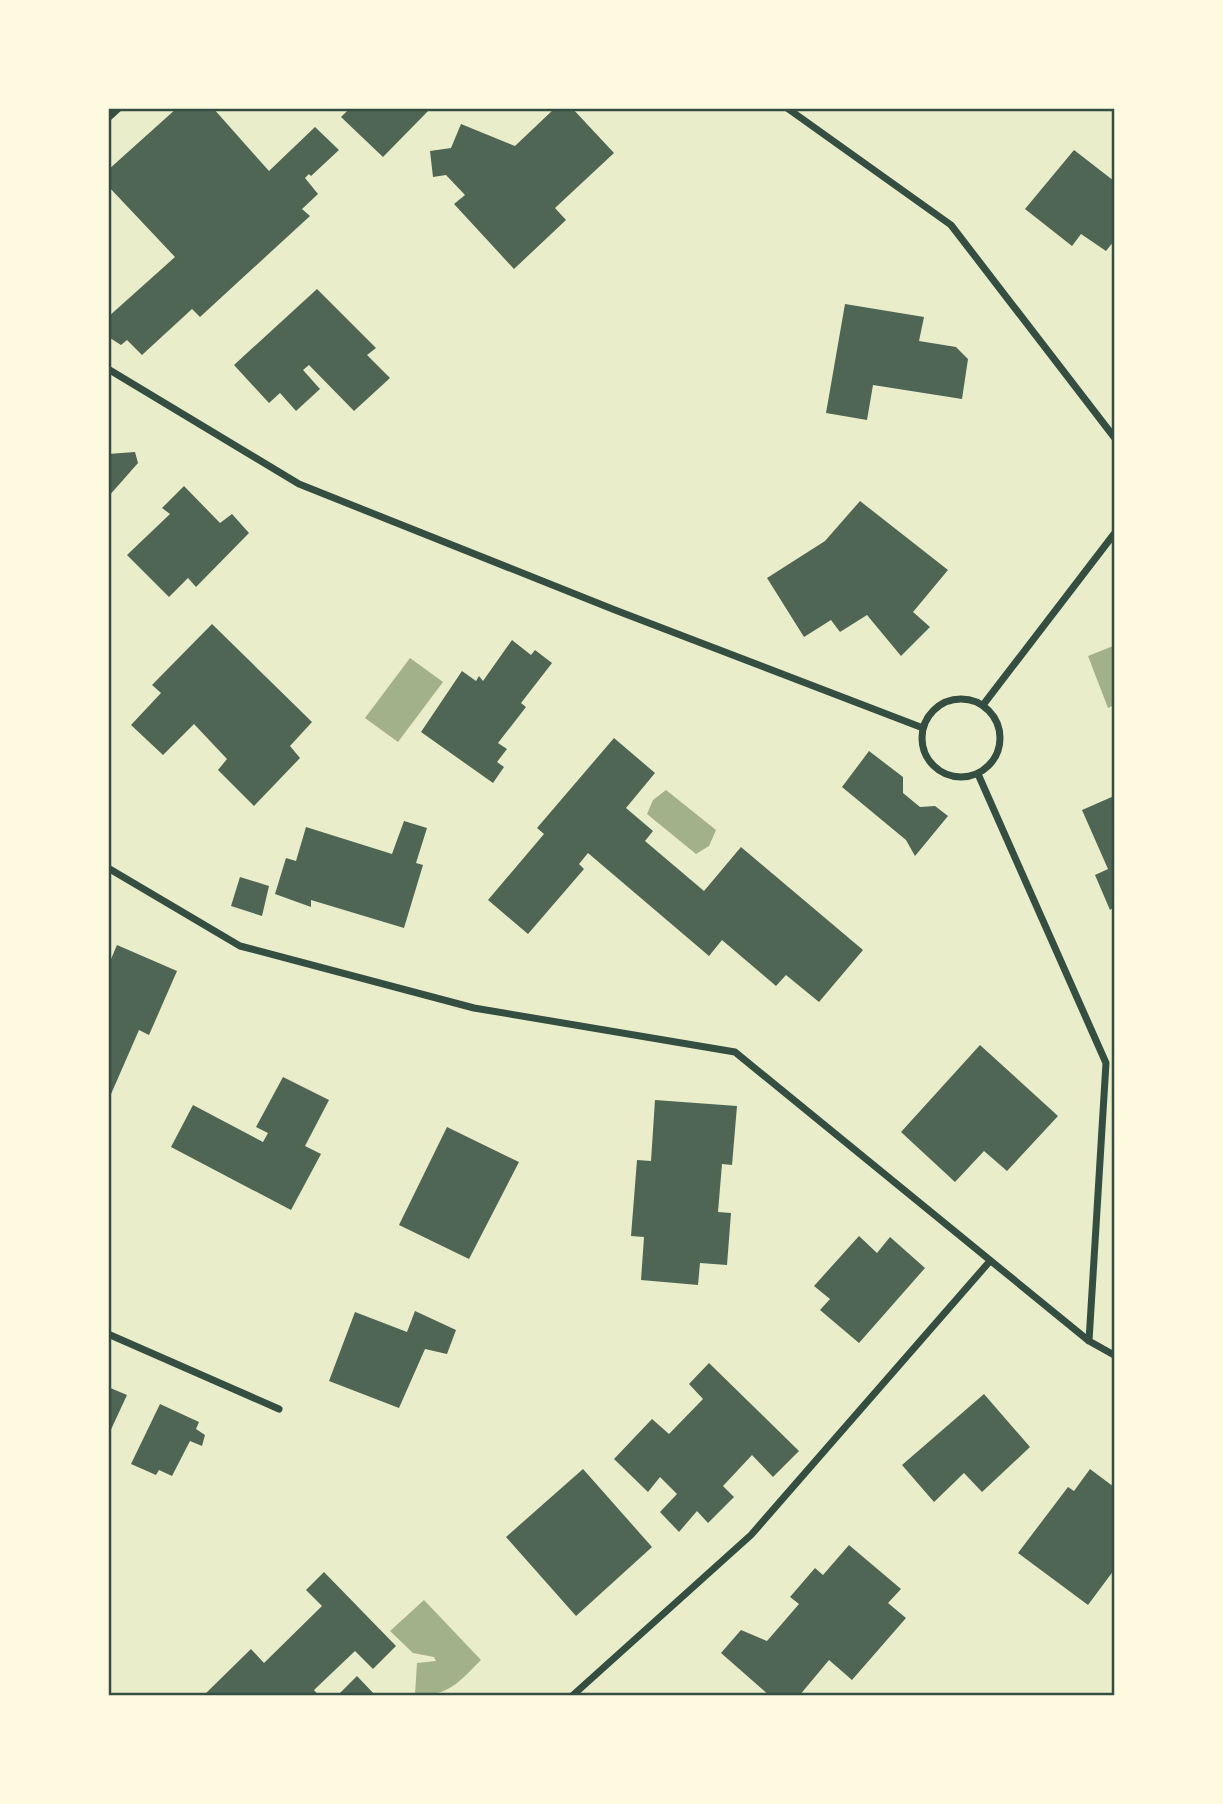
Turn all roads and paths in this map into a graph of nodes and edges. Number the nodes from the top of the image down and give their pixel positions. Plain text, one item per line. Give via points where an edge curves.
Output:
1 (119, 108) edge
2 (788, 108) edge
3 (108, 118) edge
4 (108, 369) edge
5 (1115, 437) edge
6 (1115, 534) edge
7 (983, 705) junction
8 (923, 728) junction
9 (978, 774) junction
10 (108, 868) edge
11 (990, 1261) junction
12 (108, 1334) edge
13 (1089, 1341) junction
14 (1115, 1355) edge
15 (279, 1409) dead end
16 (572, 1696) edge

1 - 3 street
2 - 5 street via 951,225
4 - 8 street via 299,484
6 - 7 street
7 - 8 street via 971,700 947,701 936,708
7 - 9 street via 998,723 1000,746 988,768
8 - 9 street via 922,741 932,764 953,777
9 - 13 street via 1106,1063
10 - 11 street via 240,946 474,1008 735,1052
11 - 13 street
11 - 16 street via 751,1535
12 - 15 street
13 - 14 street

